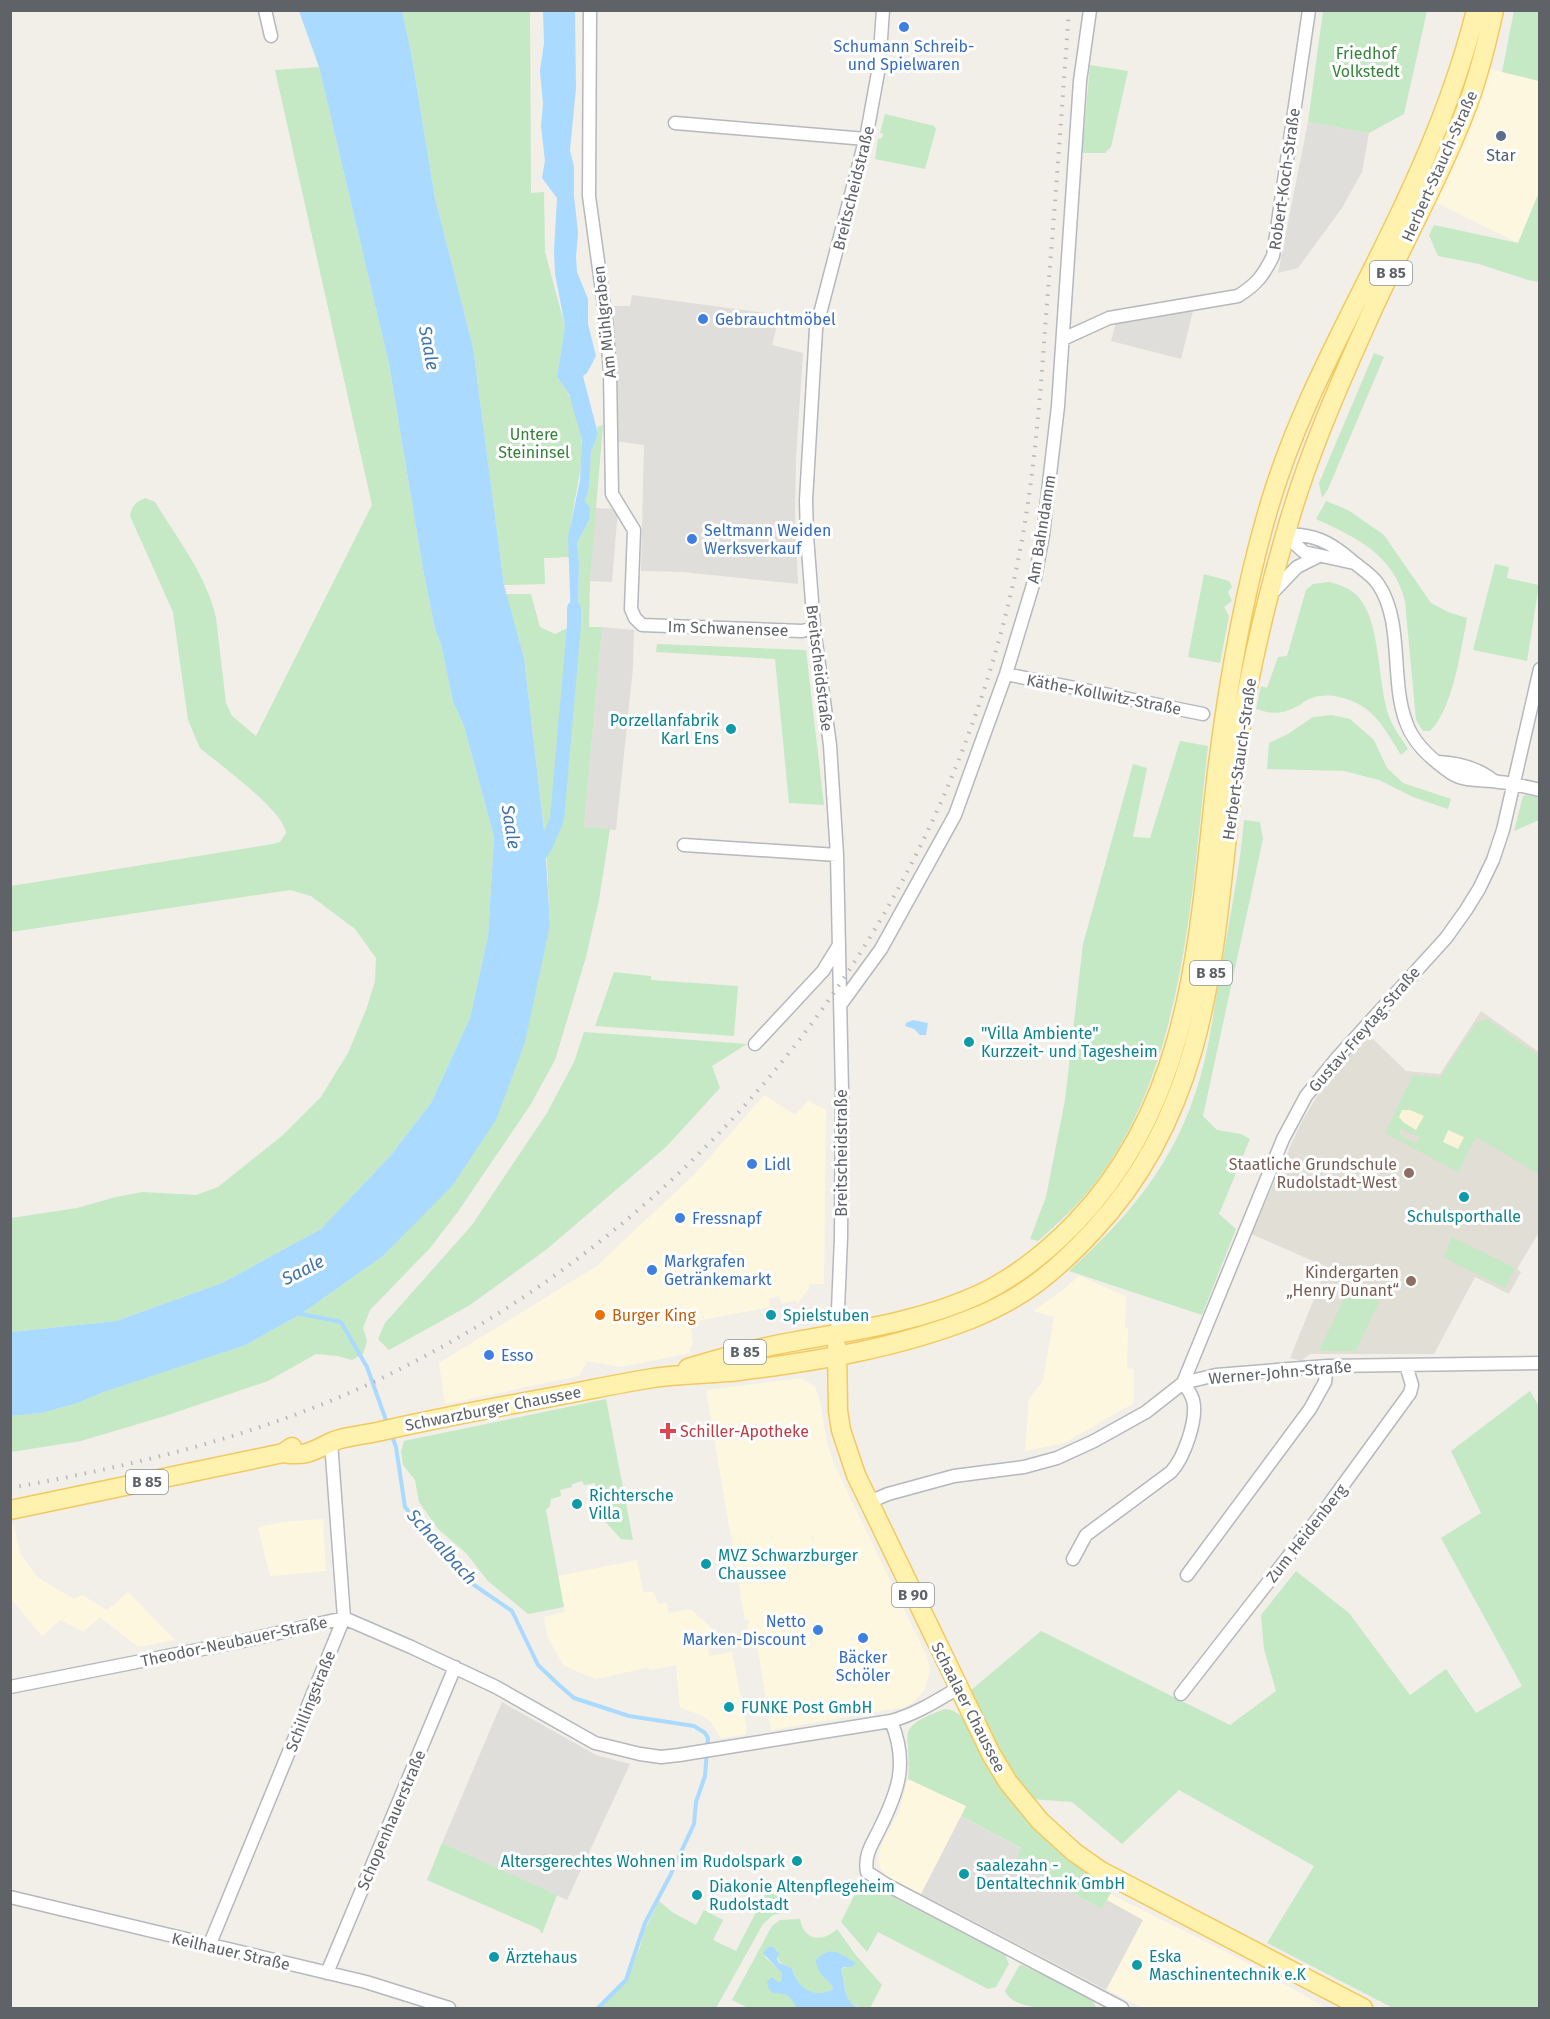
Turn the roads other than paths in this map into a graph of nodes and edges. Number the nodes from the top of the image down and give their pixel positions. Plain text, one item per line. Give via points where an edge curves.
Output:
1 (265, 10) edge
2 (590, 10) edge
3 (883, 10) edge
4 (1090, 10) edge
5 (1309, 10) edge
6 (1476, 10) edge
7 (1494, 10) edge
8 (272, 36) dead end
9 (675, 123) dead end
10 (866, 139) junction
11 (1063, 339) junction
12 (1268, 511) junction
13 (1285, 535) junction
14 (1257, 548) junction
15 (1318, 556) junction
16 (1354, 563) junction
17 (1269, 596) junction
18 (642, 625) joint
19 (814, 628) junction
20 (1539, 669) edge
21 (1006, 674) junction
22 (1537, 691) edge
23 (1203, 714) dead end
24 (1514, 784) junction
25 (1539, 790) edge
26 (684, 844) dead end
27 (837, 855) junction
28 (839, 945) junction
29 (842, 1004) junction
30 (755, 1044) dead end
31 (837, 1334) junction
32 (837, 1358) junction
33 (1539, 1363) edge
34 (1406, 1365) junction
35 (1327, 1366) junction
36 (655, 1378) junction
37 (1183, 1383) junction
38 (332, 1442) junction
39 (869, 1502) junction
40 (10, 1510) edge
41 (1073, 1559) dead end
42 (1187, 1575) dead end
43 (344, 1618) junction
44 (455, 1667) junction
45 (10, 1687) edge
46 (958, 1688) junction
47 (1181, 1694) dead end
48 (891, 1721) junction
49 (10, 1897) edge
50 (209, 1946) junction
51 (327, 1973) junction
52 (449, 2008) edge
53 (1122, 2008) edge
54 (1363, 2008) edge

1 - 8 street
2 - 18 street, Am Mühlgraben via 589,196 606,320 612,494 634,530 631,609
3 - 10 street, Breitscheidstraße via 879,67
4 - 11 street, Am Bahndamm via 1080,81
5 - 11 street, Robert-Koch-Straße via 1273,256 1264,273 1254,286 1238,296 1110,318
6 - 12 main road, Herbert-Stauch-Straße / B 85 via 1429,150 1312,391 1293,434
7 - 13 main road, Herbert-Stauch-Straße / B 85 via 1465,112 1368,319 1306,470
9 - 10 street
10 - 19 street, Breitscheidstraße via 816,329 806,500
11 - 21 street, Am Bahndamm via 1043,535 1035,578
12 - 13 main road
12 - 14 main road, Herbert-Stauch-Straße / B 85
13 - 14 main road
13 - 15 street via 1304,552
13 - 16 street via 1317,538
13 - 17 main road, Herbert-Stauch-Straße / B 85
14 - 31 main road, Herbert-Stauch-Straße / B 85 via 1228,689 1189,992 1168,1069 1134,1145 1082,1216 1006,1281 953,1305
15 - 16 street
15 - 17 street via 1297,567
16 - 24 street via 1378,584 1388,603 1399,694 1406,723 1423,750 1454,775 1478,782
17 - 32 main road, Herbert-Stauch-Straße / B 85 via 1250,673 1238,746 1217,935 1202,1019 1177,1096 1148,1159 1098,1226 1044,1279 1019,1296 944,1329
18 - 19 street, Im Schwanensee via 802,632
19 - 27 street, Breitscheidstraße via 830,745
20 - 22 street, Gustav-Freytag-Straße
21 - 23 street, Käthe-Kollwitz-Straße
21 - 29 street, Am Bahndamm via 955,815 881,949
22 - 24 street, Gustav-Freytag-Straße
24 - 25 street
24 - 37 street, Gustav-Freytag-Straße via 1493,860 1467,910 1301,1104
26 - 27 street
27 - 28 street, Breitscheidstraße
28 - 29 street, Breitscheidstraße
28 - 30 street via 823,971
29 - 31 street, Breitscheidstraße
31 - 32 main road, Schaalaer Chaussee / B 90
31 - 36 main road, Schwarzburger Chaussee / B 85 via 762,1347
32 - 36 main road, Schwarzburger Chaussee / B 85
32 - 39 main road, Schaalaer Chaussee / B 90 via 841,1430
33 - 34 street, Werner-John-Straße
34 - 35 street, Werner-John-Straße
34 - 47 street, Zum Heidenberg via 1412,1385 1410,1393
35 - 37 street, Werner-John-Straße via 1216,1375
35 - 42 street via 1325,1382 1310,1409
36 - 38 main road, Schwarzburger Chaussee / B 85
37 - 39 street, Werner-John-Straße via 1146,1412 1057,1458 1024,1467 954,1476
37 - 41 street via 1194,1402 1180,1461 1171,1472 1086,1535
38 - 40 main road, Schwarzburger Chaussee / B 85 via 316,1451 284,1453
38 - 43 street, Schillingstraße
39 - 46 main road, Schaalaer Chaussee / B 90
43 - 44 street, Theodor-Neubauer-Straße
43 - 45 street, Theodor-Neubauer-Straße
43 - 50 street, Schillingstraße
44 - 48 street, Theodor-Neubauer-Straße via 595,1743 661,1757
44 - 51 street, Schopenhauerstraße
46 - 48 street, Theodor-Neubauer-Straße via 924,1709
46 - 54 main road, Schaalaer Chaussee / B 90 via 1008,1782 1040,1821 1074,1852 1101,1871
48 - 53 street via 899,1742 898,1780 893,1802 866,1857 867,1872
49 - 50 street, Keilhauer Straße
50 - 51 street, Keilhauer Straße
51 - 52 street, Keilhauer Straße

